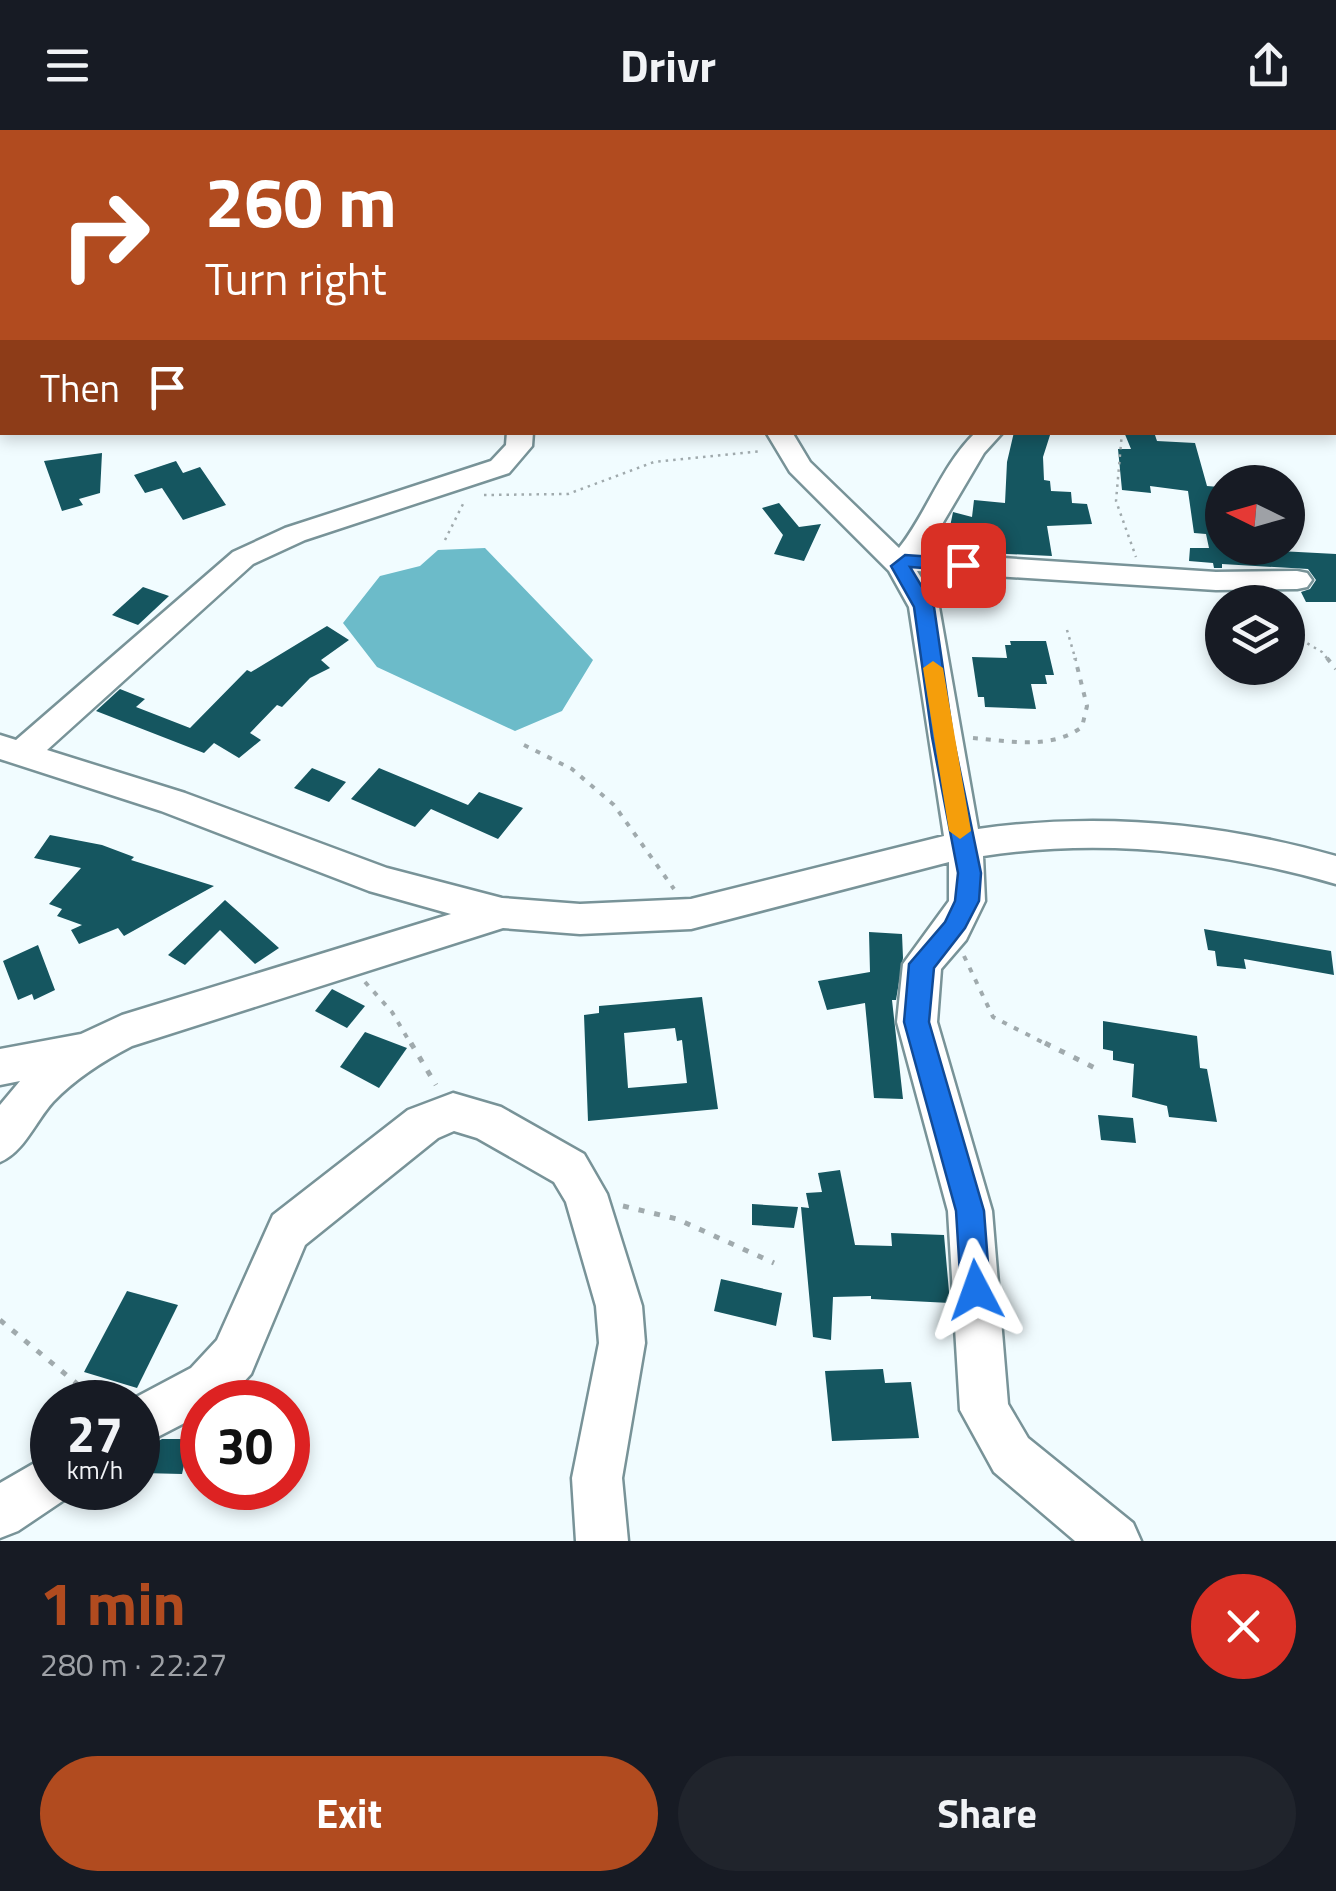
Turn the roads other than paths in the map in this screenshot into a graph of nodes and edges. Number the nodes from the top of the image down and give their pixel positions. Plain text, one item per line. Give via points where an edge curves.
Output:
1 (520, 435) edge
2 (988, 435) edge
3 (767, 438) edge
4 (902, 563) junction
5 (1297, 580) dead end
6 (10, 750) edge
7 (963, 845) junction
8 (1336, 870) edge
9 (502, 913) junction
10 (88, 1047) junction
11 (0, 1067) edge
12 (0, 1142) edge
13 (160, 1411) edge
14 (30, 1493) edge
15 (0, 1513) edge
16 (602, 1541) edge
17 (1116, 1541) edge

1 - 6 street via 500,468 295,534 243,558
2 - 4 street
3 - 4 street
4 - 5 street via 1216,582
4 - 7 street via 924,607
6 - 9 street via 173,802 382,881
7 - 8 street via 1046,833 1164,838 1263,849
7 - 9 street via 692,914 580,919
7 - 17 street via 967,901 922,964 916,1022 970,1211 984,1410 1012,1454
9 - 10 street
10 - 11 street
10 - 12 street via 52,1074
13 - 16 street via 208,1385 234,1357 289,1230 423,1124 453,1112 486,1121 569,1168 585,1194 618,1306 622,1343 597,1478
14 - 15 street

